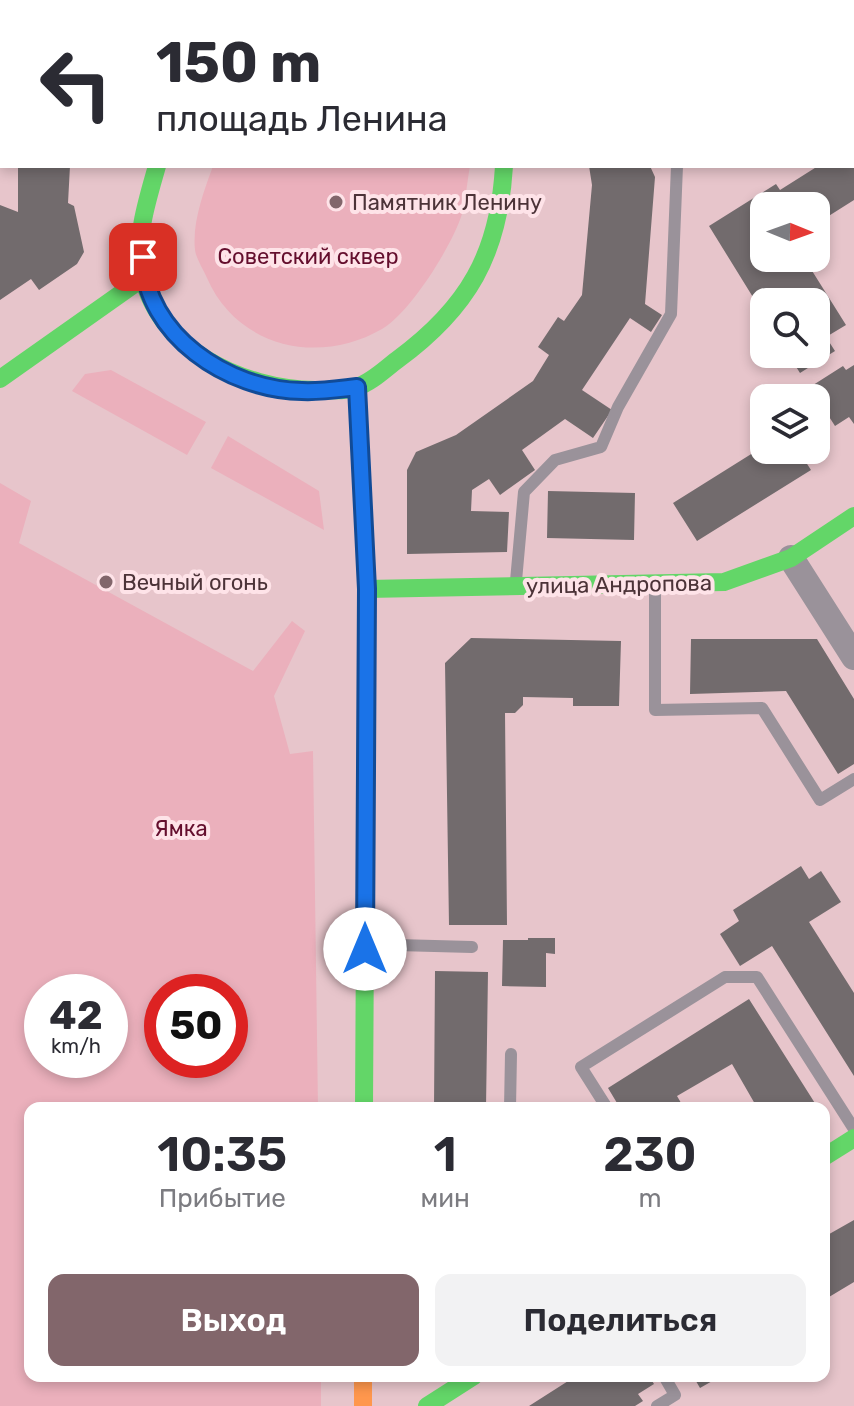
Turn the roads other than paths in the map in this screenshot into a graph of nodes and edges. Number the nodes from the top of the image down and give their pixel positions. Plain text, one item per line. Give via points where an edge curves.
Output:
1 (157, 168) edge
2 (504, 168) edge
3 (677, 168) edge
4 (143, 278) junction
5 (0, 379) edge
6 (357, 387) junction
7 (854, 516) edge
8 (791, 558) junction
9 (655, 583) junction
10 (515, 586) junction
11 (367, 589) junction
12 (854, 657) edge
13 (854, 779) edge
14 (472, 947) dead end
15 (365, 949) junction
16 (511, 1054) dead end
17 (364, 1102) edge
18 (510, 1102) edge
19 (603, 1102) edge
20 (854, 1129) edge
21 (854, 1138) edge
22 (830, 1153) edge
23 (363, 1382) edge
24 (468, 1382) edge
25 (667, 1382) edge
26 (451, 1400) edge
27 (363, 1406) edge
28 (427, 1406) edge
29 (657, 1406) edge

1 - 4 main road via 142,235
2 - 6 main road via 496,238 465,299 415,348
3 - 10 lane via 671,314 601,447 555,460 524,492
4 - 5 main road
4 - 6 main road via 163,320 190,351 229,373 300,392
6 - 11 main road
7 - 8 main road, улица Андропова
8 - 9 main road, улица Андропова via 724,582
8 - 12 street
9 - 10 main road, улица Андропова
9 - 13 lane via 655,710 762,708 820,800
10 - 11 main road, улица Андропова
11 - 15 main road
14 - 15 lane
15 - 17 main road
16 - 18 lane
19 - 20 lane via 581,1067 725,977 757,977
21 - 22 main road
23 - 27 main road
24 - 26 main road
25 - 29 lane via 675,1395
26 - 28 main road

